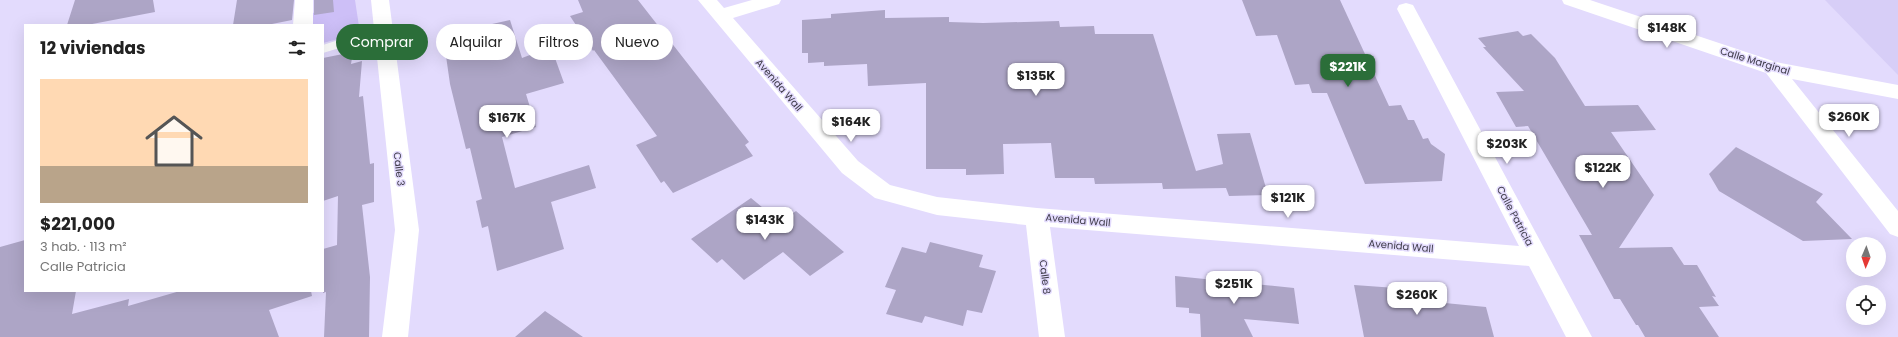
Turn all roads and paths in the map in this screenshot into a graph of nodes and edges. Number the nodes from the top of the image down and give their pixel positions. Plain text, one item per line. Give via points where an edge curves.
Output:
1 (304, 0) edge
2 (380, 0) edge
3 (707, 0) edge
4 (772, 0) edge
5 (1571, 0) edge
6 (1406, 9) dead end
7 (720, 16) junction
8 (303, 24) edge
9 (383, 24) edge
10 (336, 46) edge
11 (324, 49) edge
12 (387, 60) edge
13 (1773, 68) junction
14 (1898, 92) edge
15 (1037, 217) junction
16 (1898, 228) edge
17 (1536, 257) junction
18 (395, 337) edge
19 (1052, 337) edge
20 (1579, 337) edge

1 - 8 street
2 - 9 street, Calle 3
3 - 7 street, Avenida Wall
4 - 7 street
5 - 13 street, Calle Marginal
6 - 17 street, Calle Patricia
7 - 15 street, Avenida Wall via 850,167 883,192 937,206
10 - 11 lane
12 - 18 street, Calle 3 via 407,230
13 - 14 street, Calle Marginal
13 - 16 street
15 - 17 street, Avenida Wall
15 - 19 street, Calle 8
17 - 20 street, Calle Patricia

